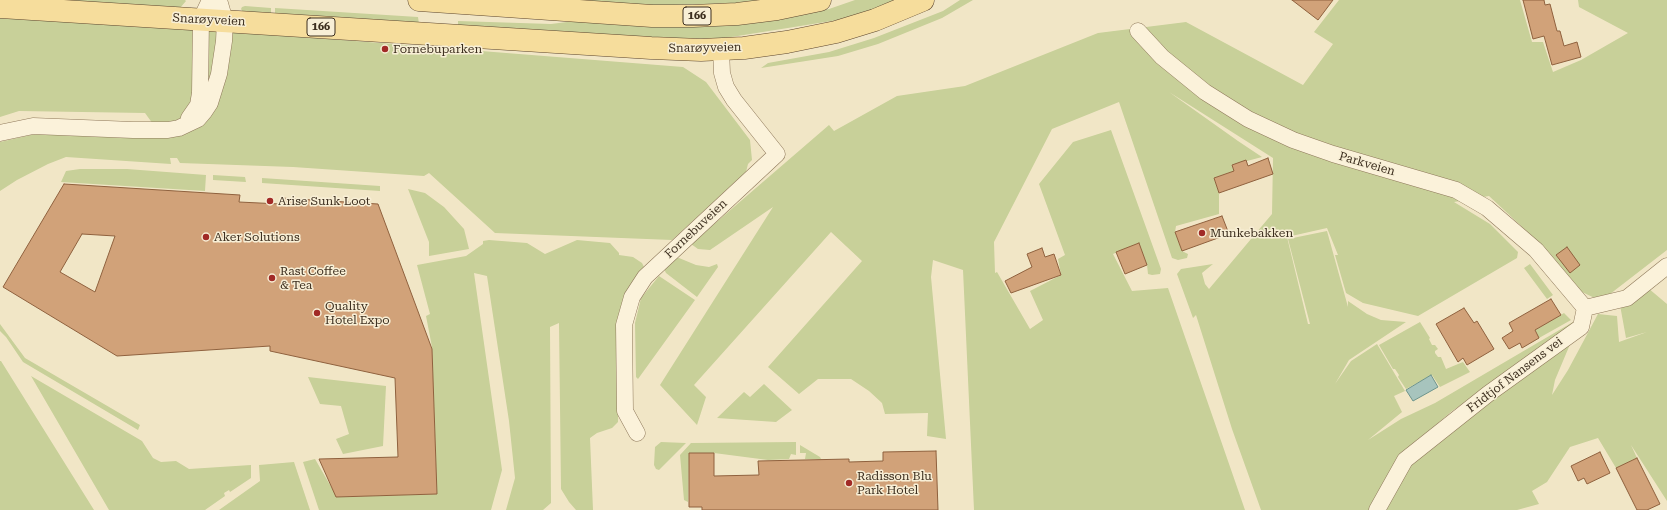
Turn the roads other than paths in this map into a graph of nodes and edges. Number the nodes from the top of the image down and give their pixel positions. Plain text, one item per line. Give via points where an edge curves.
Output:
1 (419, 0) edge
2 (820, 0) edge
3 (923, 0) edge
4 (0, 7) edge
5 (206, 10) edge
6 (222, 10) edge
7 (1138, 30) dead end
8 (721, 49) junction
9 (154, 130) junction
10 (0, 133) edge
11 (1667, 266) edge
12 (1585, 308) junction
13 (637, 432) dead end
14 (1377, 510) edge

1 - 2 main road, 166 via 652,16 737,14
3 - 8 main road, Snarøyveien / 166 via 836,32 787,42
4 - 5 main road, Snarøyveien / 166
5 - 6 main road, Snarøyveien / 166
5 - 9 street via 198,105 188,118 181,122
6 - 8 main road, Snarøyveien / 166 via 418,33 651,48
6 - 9 street via 224,41 219,74 210,103 198,119 179,128
7 - 12 street, Parkveien via 1162,58 1205,92 1248,119 1293,140 1333,154 1456,190 1487,208 1541,255
8 - 13 street, Fornebuveien via 722,73 726,87 777,154 645,277 632,297 624,326 625,411
9 - 10 street via 33,126
11 - 12 street via 1627,298
12 - 14 street, Fridtjof Nansens vei via 1581,327 1488,394 1405,460

